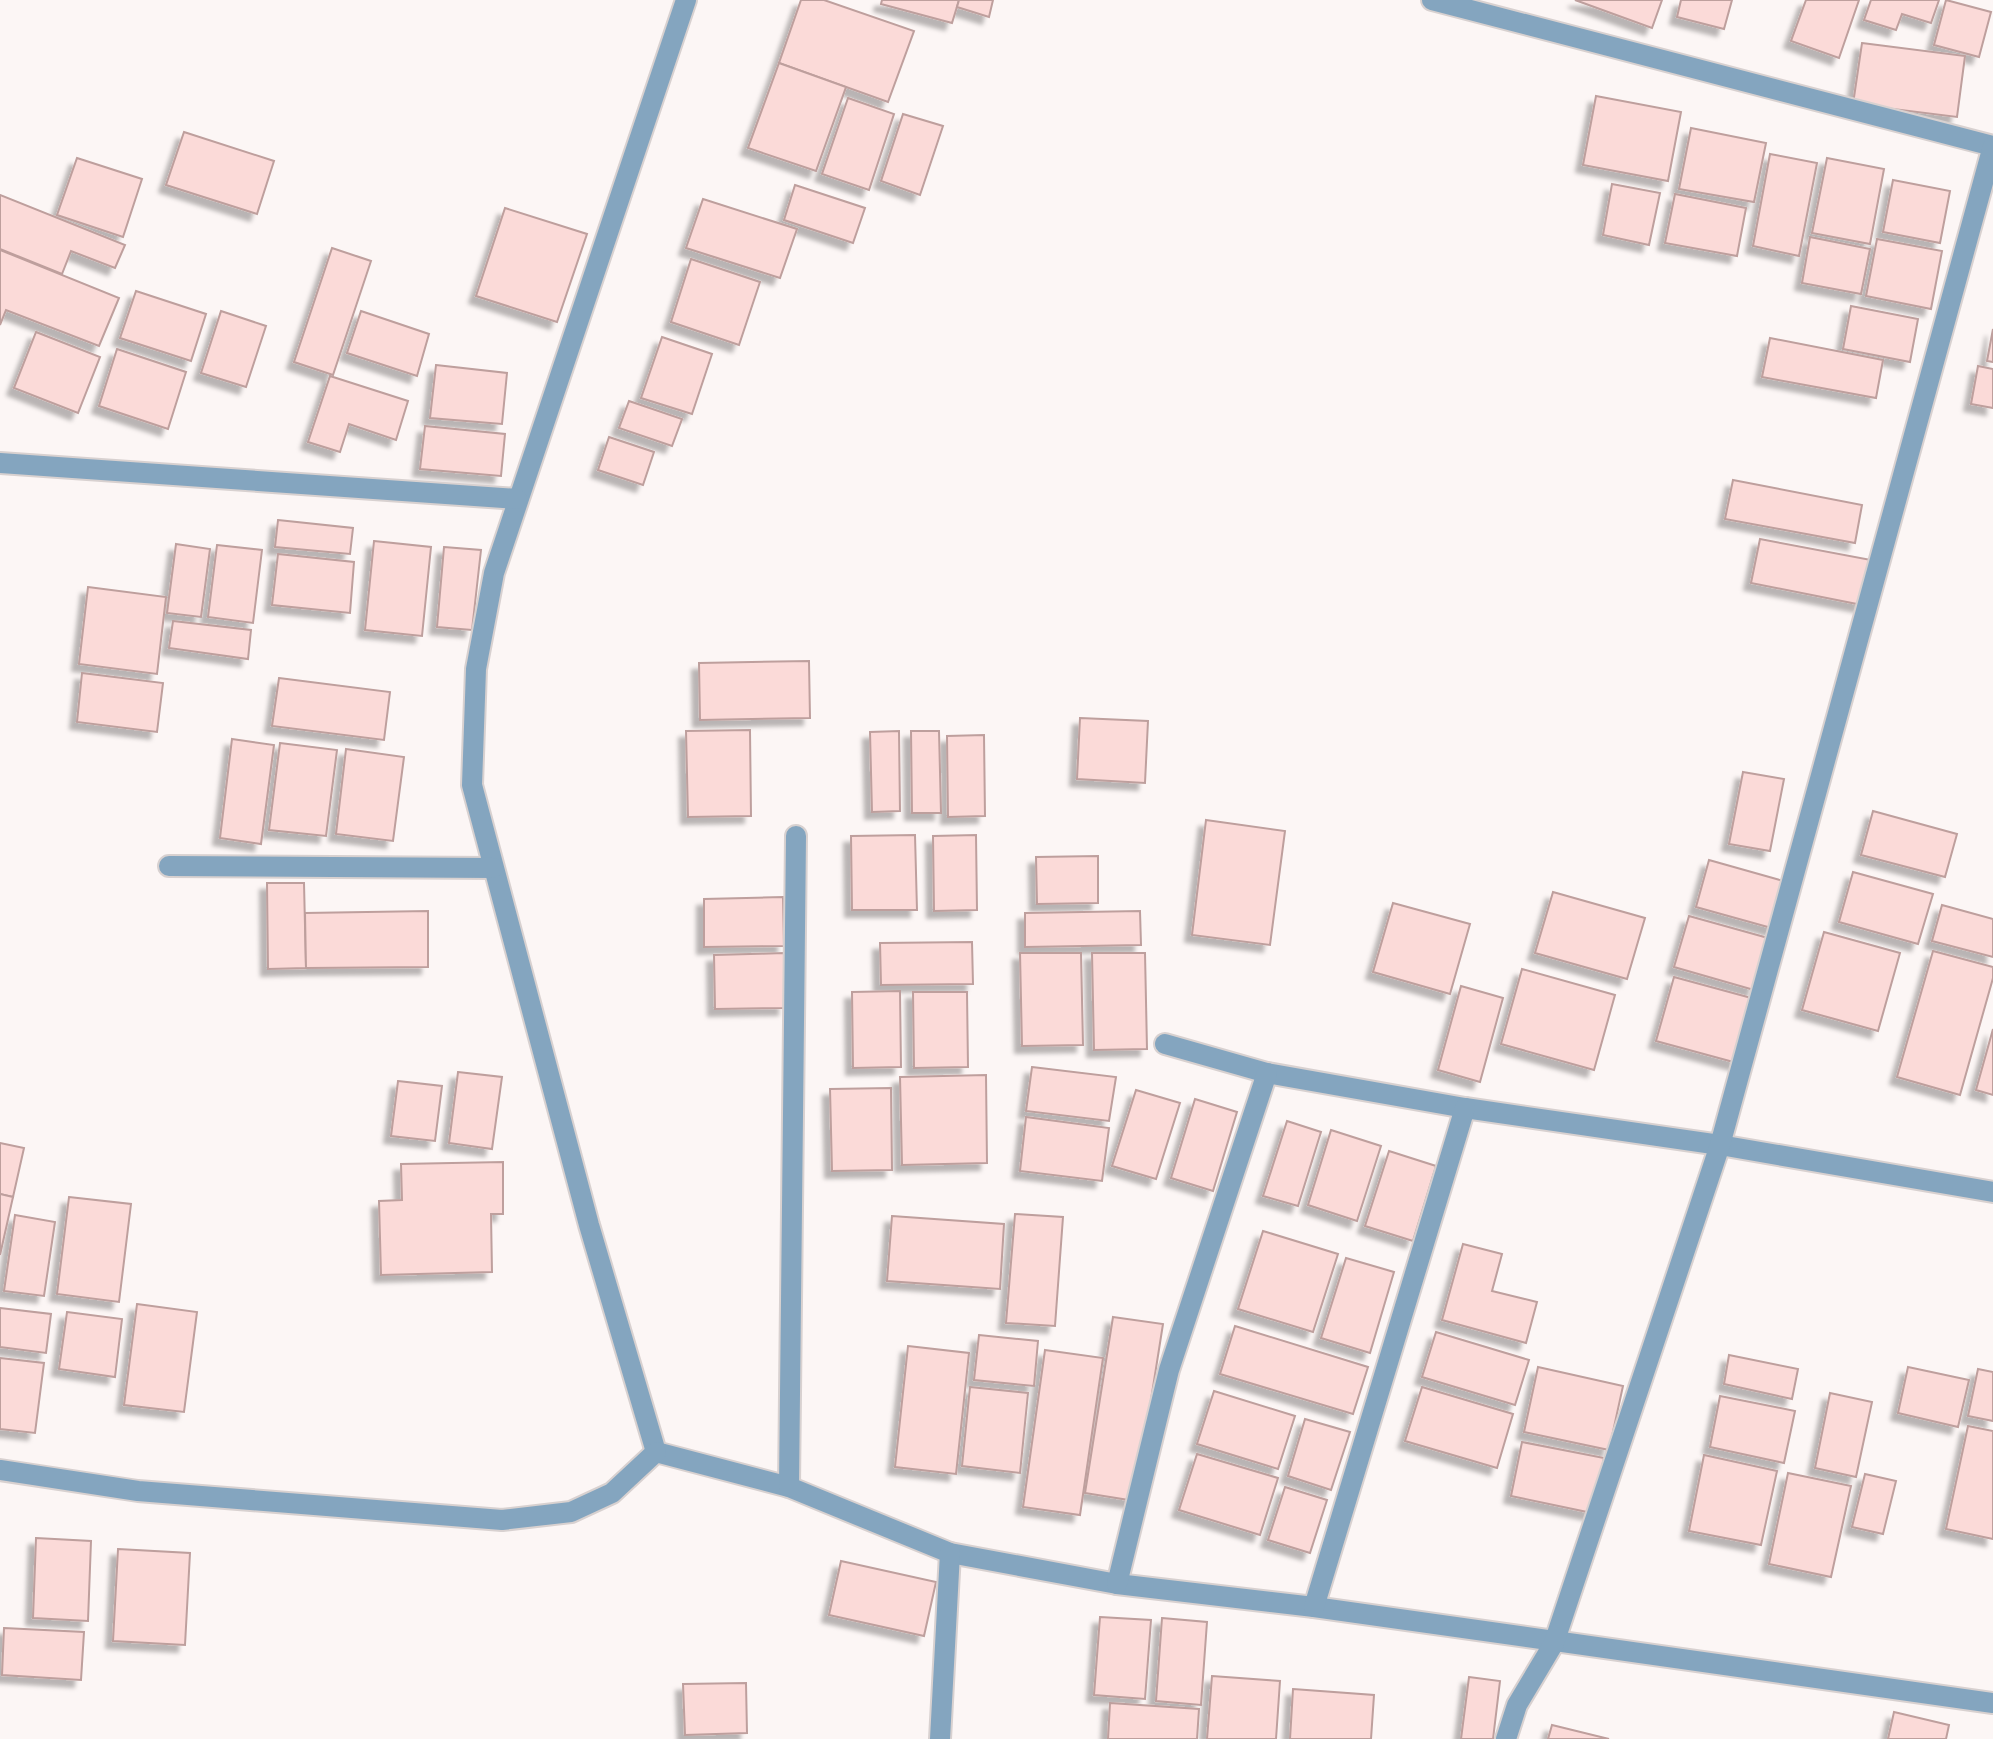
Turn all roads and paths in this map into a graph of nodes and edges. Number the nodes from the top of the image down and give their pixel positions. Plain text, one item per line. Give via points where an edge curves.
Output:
1 (686, 0) edge
2 (1432, 0) edge
3 (1993, 146) edge
4 (0, 463) edge
5 (517, 499) junction
6 (796, 836) dead end
7 (169, 866) dead end
8 (493, 868) junction
9 (1165, 1044) dead end
10 (1267, 1073) junction
11 (1465, 1108) junction
12 (1720, 1145) junction
13 (1993, 1192) edge
14 (656, 1452) junction
15 (0, 1470) edge
16 (789, 1487) junction
17 (950, 1553) junction
18 (1117, 1584) junction
19 (1314, 1607) junction
20 (1554, 1643) junction
21 (1993, 1703) edge
22 (940, 1739) edge
23 (1506, 1739) edge

1 - 5 street
2 - 3 street
3 - 12 street
4 - 5 street
5 - 8 street via 494,573 476,669 472,785
6 - 16 street
7 - 8 street
8 - 14 street
9 - 10 street
10 - 11 street
10 - 18 street via 1169,1370
11 - 12 street
11 - 19 street
12 - 13 street
12 - 20 street
14 - 15 street via 612,1493 571,1512 502,1520 138,1491
14 - 16 street
16 - 17 street
17 - 18 street
17 - 22 street
18 - 19 street
19 - 20 street
20 - 21 street
20 - 23 street via 1517,1705

